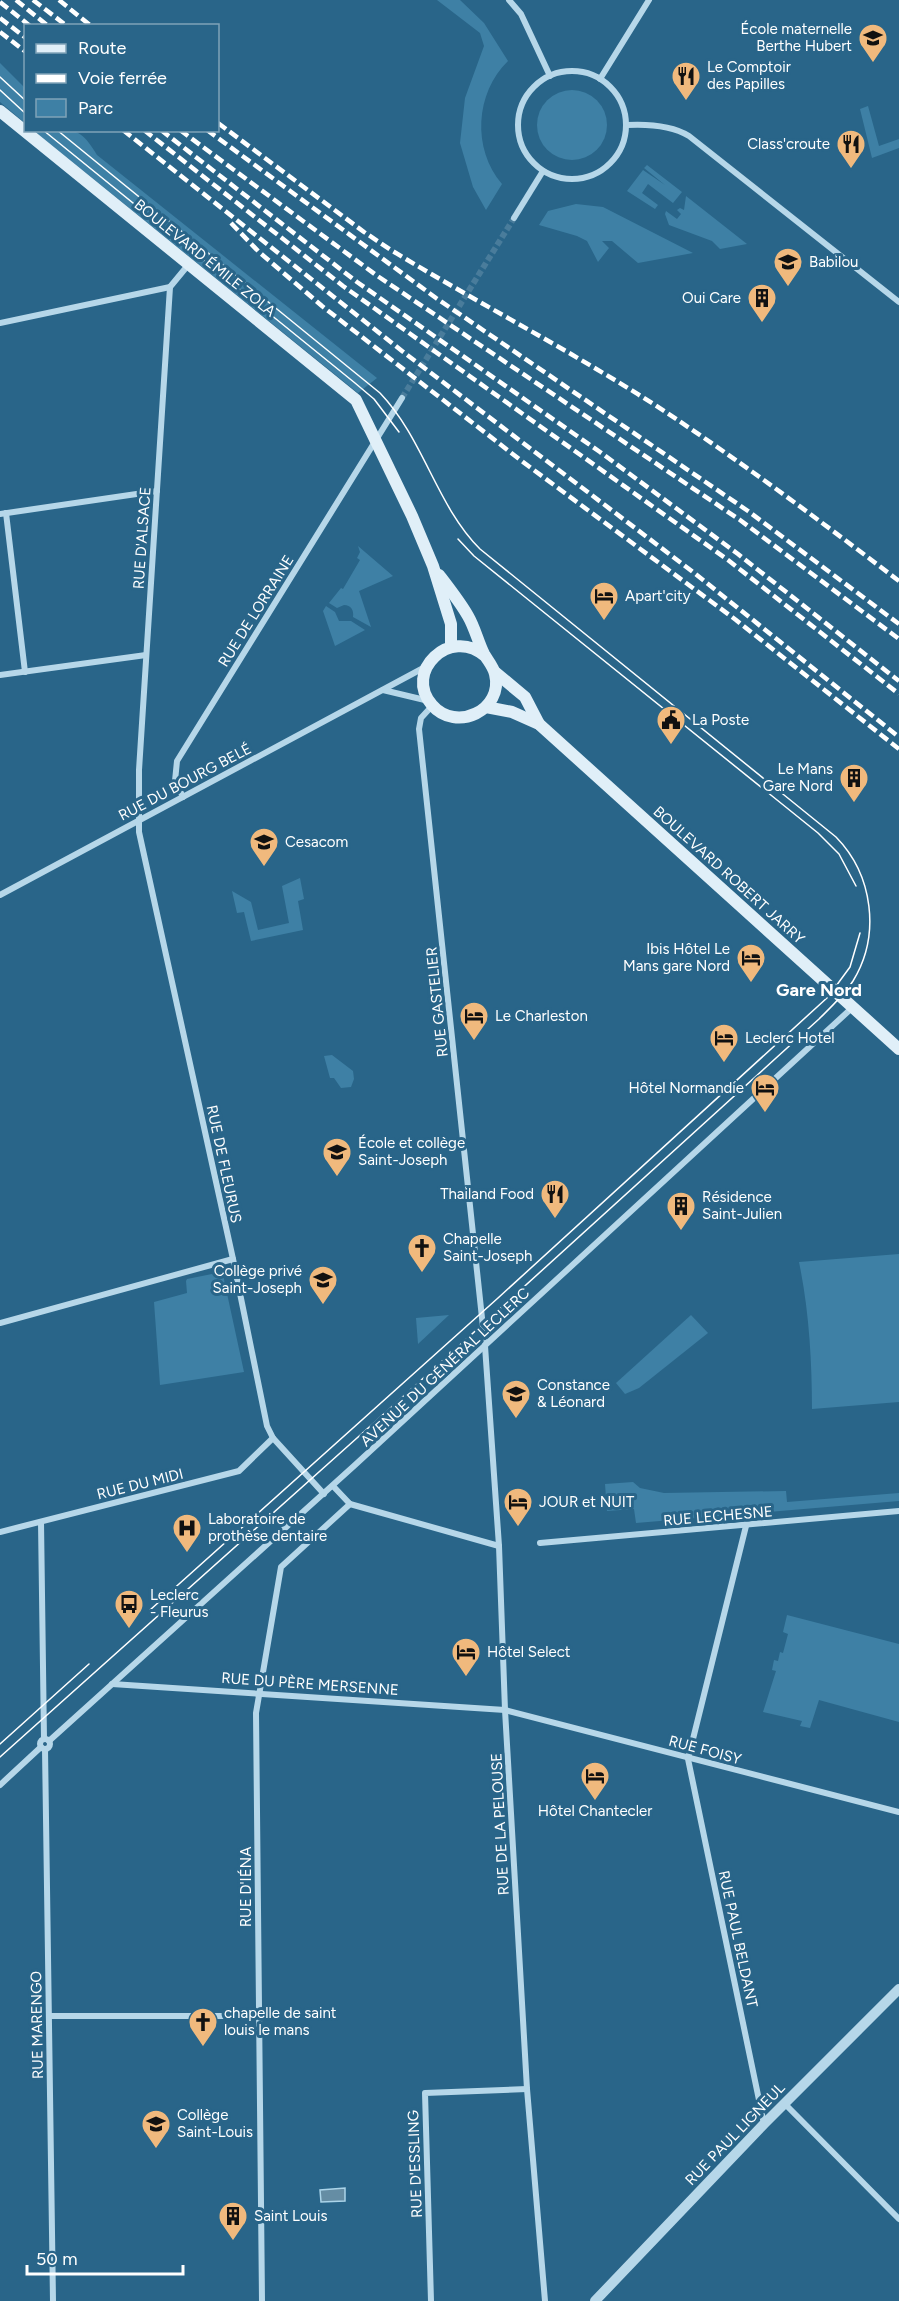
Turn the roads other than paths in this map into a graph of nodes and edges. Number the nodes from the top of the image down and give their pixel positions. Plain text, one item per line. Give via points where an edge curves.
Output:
1 (509, 0) edge
2 (649, 0) edge
3 (550, 76) junction
4 (600, 79) junction
5 (0, 111) edge
6 (627, 125) junction
7 (24, 130) edge
8 (26, 132) edge
9 (543, 171) junction
10 (514, 218) tunnel mouth
11 (189, 264) junction
12 (170, 287) junction
13 (899, 302) edge
14 (0, 323) edge
15 (402, 398) tunnel mouth
16 (376, 441) junction
17 (157, 491) junction
18 (3, 514) edge
19 (433, 567) junction
20 (451, 647) junction
21 (146, 655) junction
22 (485, 656) junction
23 (428, 666) junction
24 (25, 672) junction
25 (495, 672) junction
26 (0, 675) edge
27 (382, 690) junction
28 (430, 703) junction
29 (486, 707) junction
30 (539, 724) junction
31 (183, 797) junction
32 (139, 821) junction
33 (0, 896) edge
34 (853, 1007) junction
35 (899, 1048) edge
36 (233, 1259) junction
37 (0, 1323) edge
38 (485, 1346) junction
39 (273, 1438) junction
40 (333, 1486) junction
41 (324, 1494) junction
42 (350, 1504) junction
43 (899, 1511) edge
44 (41, 1522) junction
45 (746, 1526) junction
46 (0, 1532) edge
47 (540, 1543) dead end
48 (499, 1546) junction
49 (112, 1684) junction
50 (259, 1693) junction
51 (505, 1710) junction
52 (47, 1740) junction
53 (43, 1748) junction
54 (688, 1759) junction
55 (0, 1785) edge
56 (899, 1812) edge
57 (899, 1989) edge
58 (49, 2016) junction
59 (259, 2016) junction
60 (527, 2089) junction
61 (785, 2104) junction
62 (764, 2124) junction
63 (899, 2219) edge
64 (52, 2301) edge
65 (262, 2301) edge
66 (431, 2301) edge
67 (545, 2301) edge
68 (595, 2301) edge

1 - 3 street via 521,14
2 - 4 street
3 - 4 street via 574,71
3 - 9 street via 526,96 518,123 524,152
4 - 6 street via 620,100
5 - 7 main road, BOULEVARD ÉMILE ZOLA
6 - 9 street via 620,152 597,174 571,180
6 - 13 street via 678,129 689,136
8 - 11 main road, BOULEVARD ÉMILE ZOLA
9 - 10 street
11 - 12 street
11 - 16 main road, BOULEVARD ÉMILE ZOLA via 348,392
12 - 14 street
12 - 17 street, RUE D'ALSACE
15 - 16 street, RUE DE LORRAINE
16 - 19 main road, BOULEVARD ROBERT JARRY
16 - 31 street, RUE DE LORRAINE via 177,761 175,781
17 - 18 street
17 - 21 street, RUE D'ALSACE
18 - 24 street
19 - 20 main road, BOULEVARD ROBERT JARRY via 451,624
19 - 22 main road, BOULEVARD ROBERT JARRY via 469,617
20 - 22 main road via 469,647
20 - 23 main road via 440,652
21 - 24 street
21 - 32 street, RUE D'ALSACE
22 - 25 main road, BOULEVARD ROBERT JARRY
23 - 27 street, RUE DU BOURG BELÉ
23 - 28 main road via 424,683
24 - 26 street
25 - 29 main road via 495,690
25 - 30 main road, BOULEVARD ROBERT JARRY via 525,697
27 - 28 street
27 - 31 street, RUE DU BOURG BELÉ
28 - 29 main road via 447,716 459,718 477,714
28 - 38 street, RUE GASTELIER via 419,729
29 - 30 main road, BOULEVARD ROBERT JARRY via 512,712
30 - 34 main road, BOULEVARD ROBERT JARRY
31 - 32 street, RUE DU BOURG BELÉ
32 - 33 street, RUE DU BOURG BELÉ
32 - 36 street, RUE DE FLEURUS via 142,850
34 - 35 main road, BOULEVARD ROBERT JARRY
34 - 38 street, AVENUE DU GÉNÉRAL LECLERC
36 - 37 street
36 - 39 street, RUE DE FLEURUS via 267,1426
38 - 40 street, AVENUE DU GÉNÉRAL LECLERC
38 - 48 street, RUE DE LA PELOUSE
39 - 41 street, RUE DE FLEURUS
39 - 44 street, RUE DU MIDI via 239,1471
40 - 41 street, AVENUE DU GÉNÉRAL LECLERC
40 - 42 street
41 - 49 street, AVENUE DU GÉNÉRAL LECLERC
42 - 48 street
42 - 50 street, RUE D'IÉNA via 281,1567
43 - 45 street, RUE LECHESNE
44 - 46 street, RUE DU MIDI
44 - 52 street
45 - 47 street, RUE LECHESNE
45 - 54 street
48 - 51 street, RUE DE LA PELOUSE
49 - 50 street, RUE DU PÈRE MERSENNE
49 - 52 street, AVENUE DU GÉNÉRAL LECLERC
50 - 51 street, RUE DU PÈRE MERSENNE
50 - 59 street, RUE D'IÉNA
51 - 54 street, RUE FOISY
51 - 60 street, RUE DE LA PELOUSE
52 - 53 street via 49,1747
53 - 55 street
53 - 58 street, RUE MARENGO
54 - 56 street, RUE FOISY
54 - 62 street, RUE PAUL BELDANT
57 - 61 street, RUE PAUL LIGNEUL
58 - 59 street
58 - 64 street, RUE MARENGO
59 - 65 street, RUE D'IÉNA
60 - 66 street, RUE D'ESSLING via 425,2093
60 - 67 street, RUE DE LA PELOUSE
61 - 62 street, RUE PAUL LIGNEUL
61 - 63 street
62 - 68 street, RUE PAUL LIGNEUL

